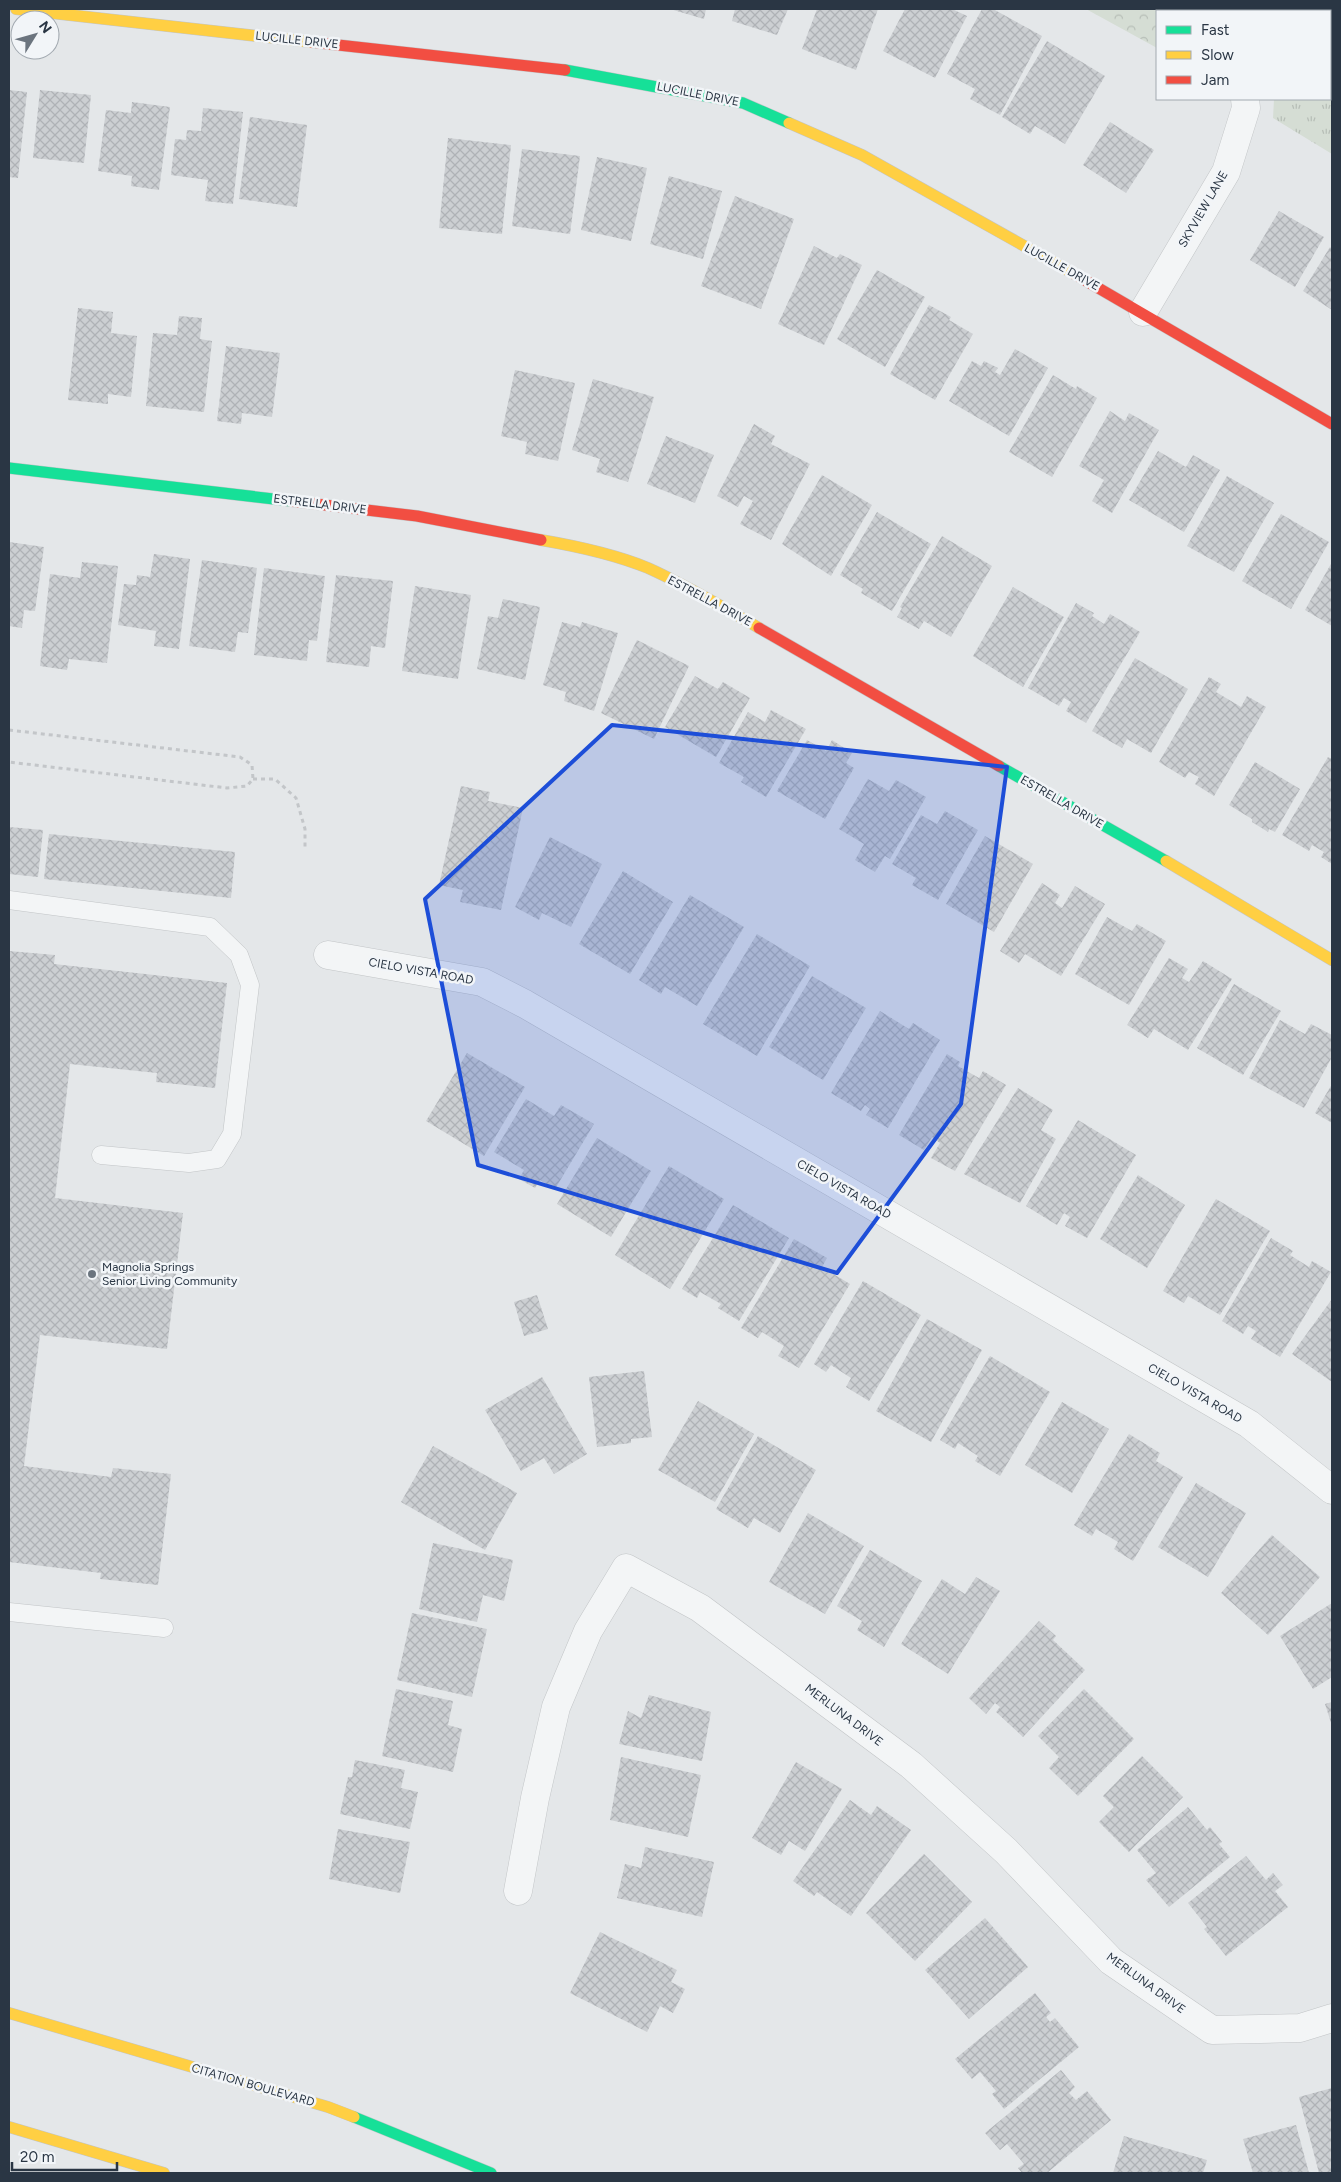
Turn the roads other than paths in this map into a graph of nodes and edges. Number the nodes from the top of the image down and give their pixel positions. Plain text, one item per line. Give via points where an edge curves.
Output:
1 (16, 9) edge
2 (1245, 100) edge
3 (1143, 312) junction
4 (1332, 424) edge
5 (9, 468) edge
6 (9, 900) edge
7 (328, 954) dead end
8 (1332, 960) edge
9 (101, 1155) dead end
10 (1332, 1490) edge
11 (9, 1612) edge
12 (164, 1628) dead end
13 (518, 1890) dead end
14 (9, 2013) edge
15 (1332, 2018) edge
16 (9, 2127) edge
17 (164, 2173) edge
18 (491, 2173) edge

1 - 3 street, LUCILLE DRIVE via 585,72 743,103 862,155
2 - 3 street, SKYVIEW LANE via 1246,108 1226,172
3 - 4 street, LUCILLE DRIVE
5 - 8 street, ESTRELLA DRIVE via 416,516 579,548 647,568 711,600
6 - 9 lane via 210,926 238,955 250,985 232,1134 217,1159 189,1163
7 - 10 street, CIELO VISTA ROAD via 482,982 525,1004 1248,1424
11 - 12 lane
13 - 15 street, MERLUNA DRIVE via 534,1798 556,1707 588,1631 626,1568 700,1608 911,1765 1006,1851 1110,1960 1212,2030 1300,2028
14 - 18 street, CITATION BOULEVARD via 328,2107
16 - 17 street

